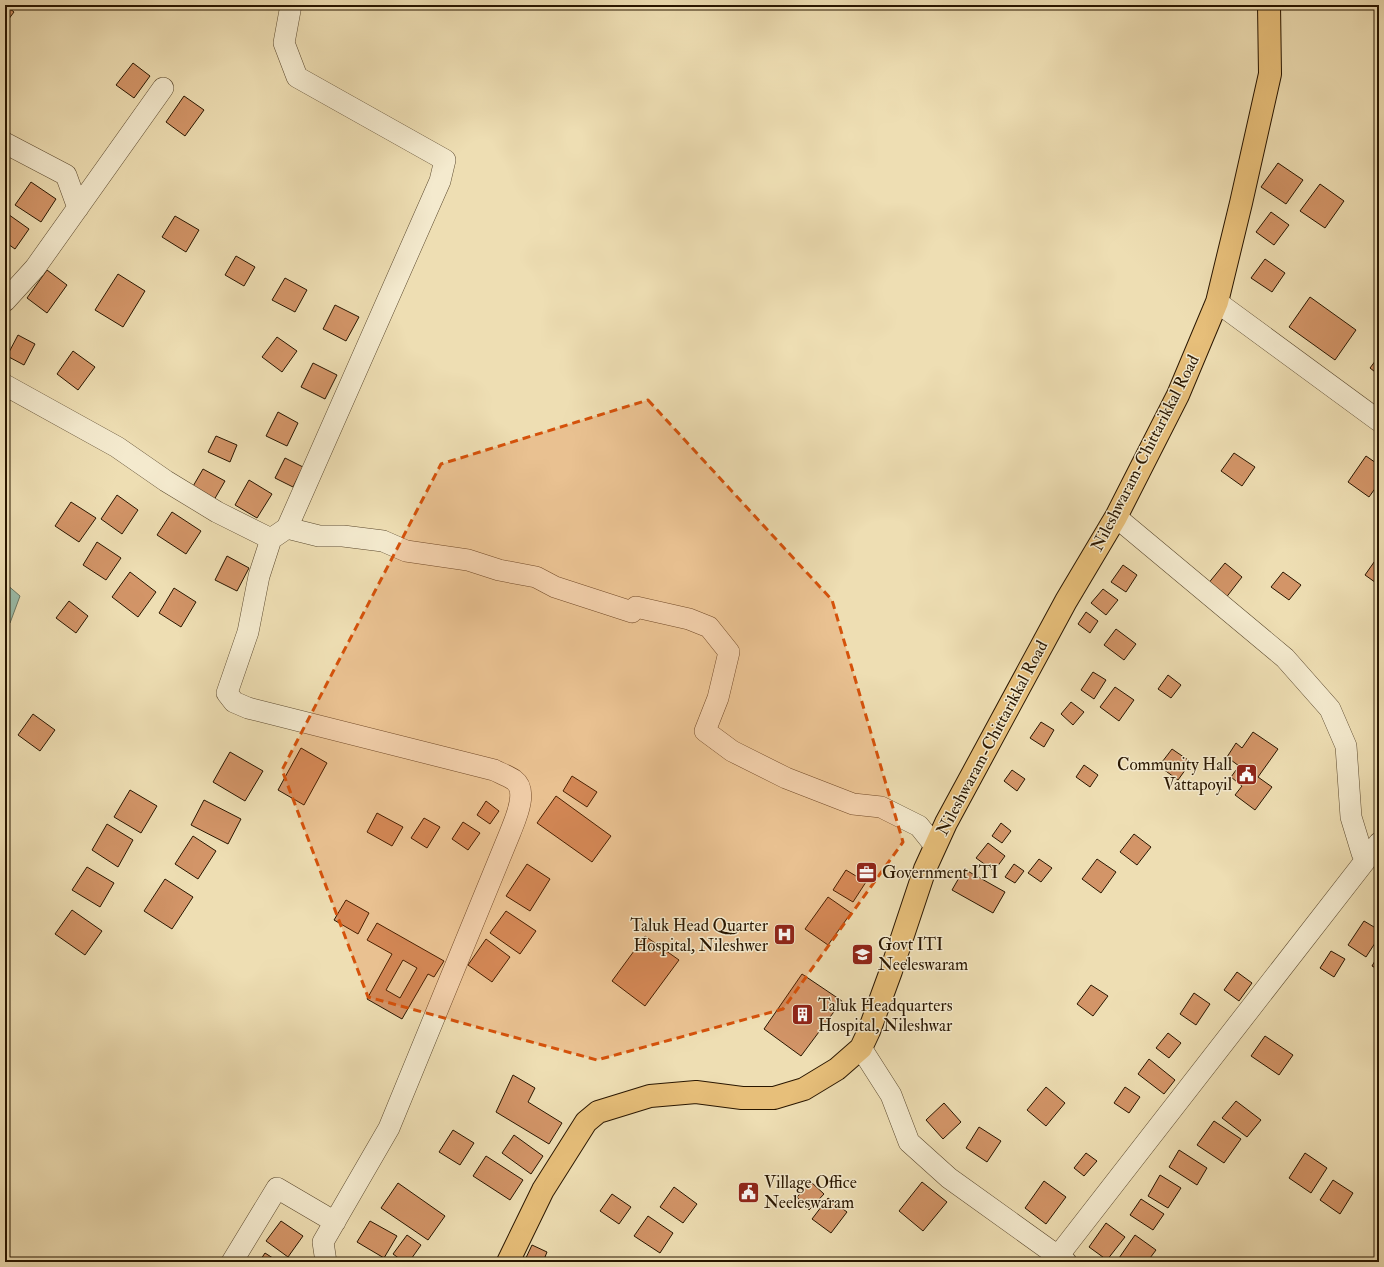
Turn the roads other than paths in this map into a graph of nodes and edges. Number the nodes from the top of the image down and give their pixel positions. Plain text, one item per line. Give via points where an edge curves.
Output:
1 (291, 5) edge
2 (1269, 5) edge
3 (163, 88) dead end
4 (5, 143) edge
5 (78, 208) junction
6 (5, 301) edge
7 (1216, 302) junction
8 (5, 385) edge
9 (1379, 421) edge
10 (1116, 517) junction
11 (279, 533) junction
12 (1379, 842) edge
13 (935, 846) junction
14 (1366, 860) junction
15 (861, 1048) junction
16 (335, 1222) junction
17 (1062, 1259) edge
18 (232, 1262) edge
19 (326, 1262) edge
20 (508, 1262) edge

1 - 11 street via 284,43 297,77 445,160 437,188
2 - 7 main road, Nileshwaram-Chittarikkal Road via 1270,74
3 - 5 street
4 - 5 street via 66,176
5 - 6 street via 35,268
7 - 9 street
7 - 10 main road, Nileshwaram-Chittarikkal Road via 1178,395
8 - 11 street via 117,447 166,481 223,515
10 - 13 main road, Nileshwaram-Chittarikkal Road via 1066,601
10 - 14 street via 1285,658 1330,709 1346,746 1351,817
11 - 13 street via 382,541 406,550 468,560 499,570 536,577 556,587 632,612 636,607 689,619 709,627 729,652 718,698 705,731 732,751 786,778 853,804 882,807 919,826
11 - 16 street via 259,576 248,632 227,693 234,702 494,770 515,781 521,794 510,833 389,1128
12 - 14 street
13 - 15 main road, Nileshwaram-Chittarikkal Road
14 - 17 street
15 - 17 street via 891,1095 909,1142 949,1178
15 - 20 main road, Nileshwaram-Chittarikkal Road via 838,1069 804,1089 774,1098 742,1098 696,1092 650,1096 598,1112 586,1122 543,1190
16 - 18 street via 277,1188
16 - 19 street via 323,1242

